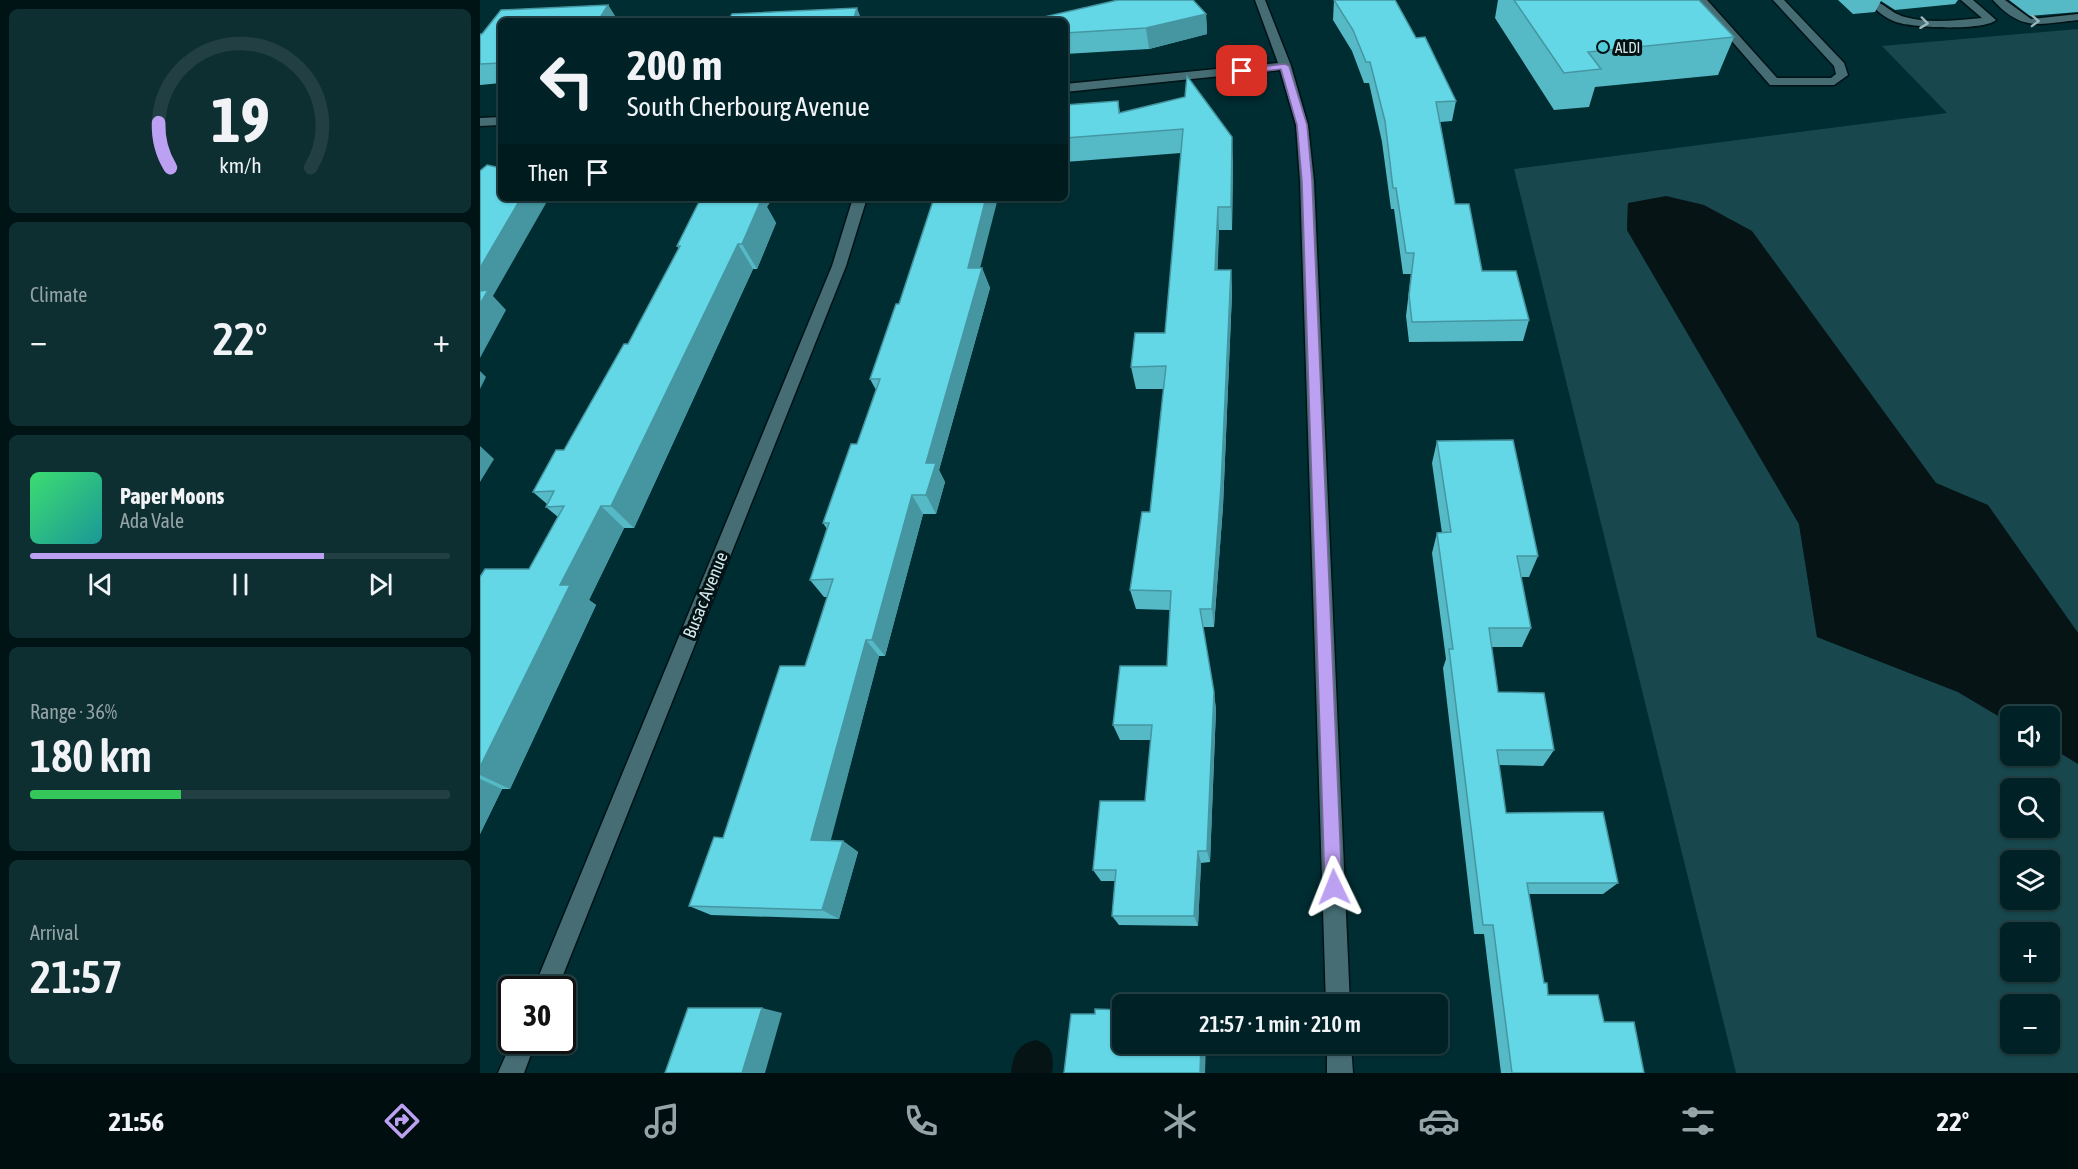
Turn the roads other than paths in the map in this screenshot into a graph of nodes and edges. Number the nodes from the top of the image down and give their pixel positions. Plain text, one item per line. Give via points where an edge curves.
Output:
1 (1260, 0) edge
2 (1701, 0) edge
3 (1778, 0) edge
4 (1872, 0) edge
5 (1966, 0) edge
6 (1998, 0) edge
7 (2078, 17) edge
8 (1285, 66) junction
9 (1068, 88) edge
10 (498, 121) edge
11 (480, 122) edge
12 (859, 201) edge
13 (551, 976) edge
14 (1338, 994) edge
15 (519, 1054) edge
16 (1339, 1054) edge
17 (511, 1073) edge
18 (1340, 1073) edge

1 - 8 street
2 - 3 street via 1774,82 1834,81 1842,75 1840,65
4 -> 5 street via 1892,17 1919,22 1947,25 1991,20
6 -> 7 street via 2031,22
8 - 9 street
8 - 14 street via 1302,125 1307,181
10 - 11 street
12 - 13 street, Busac Avenue via 839,266
15 - 17 street
16 - 18 street

